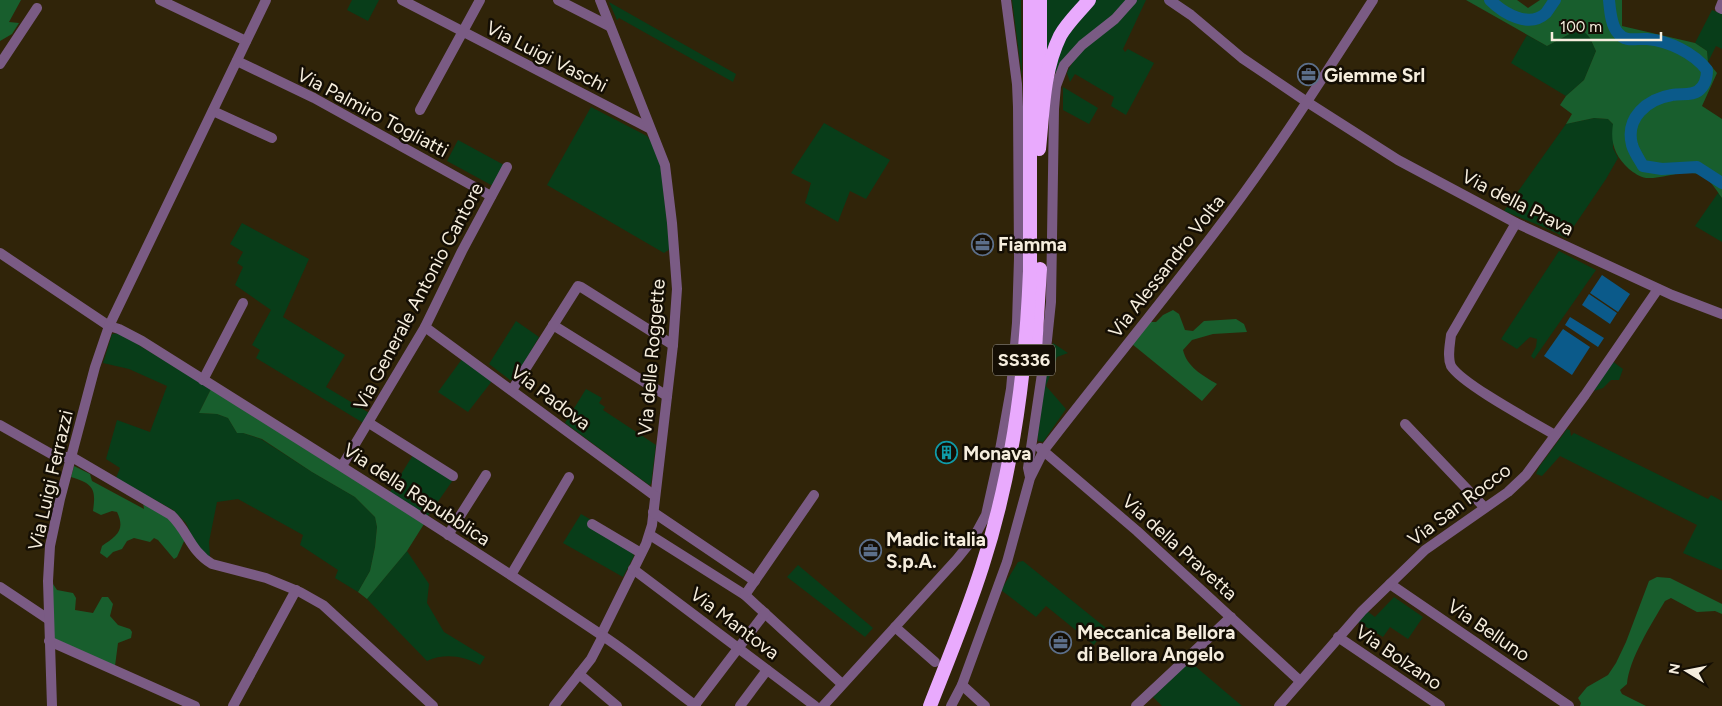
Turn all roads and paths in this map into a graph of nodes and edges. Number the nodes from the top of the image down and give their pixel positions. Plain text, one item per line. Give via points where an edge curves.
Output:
1 (160, 0) edge
2 (266, 0) edge
3 (402, 0) edge
4 (480, 0) edge
5 (558, 0) edge
6 (1006, 0) edge
7 (1029, 0) edge
8 (1040, 0) edge
9 (1089, 0) edge
10 (1132, 0) edge
11 (1169, 0) edge
12 (1373, 0) edge
13 (601, 3) edge
14 (1722, 3) edge
15 (37, 8) dead end
16 (1722, 9) edge
17 (609, 26) junction
18 (462, 32) junction
19 (246, 41) junction
20 (237, 61) junction
21 (0, 64) edge
22 (1307, 102) junction
23 (420, 110) dead end
24 (213, 111) junction
25 (649, 128) junction
26 (272, 138) dead end
27 (1039, 149) junction
28 (507, 167) dead end
29 (491, 196) junction
30 (1516, 223) junction
31 (0, 253) edge
32 (1658, 289) junction
33 (243, 303) dead end
34 (1722, 314) edge
35 (553, 325) junction
36 (109, 326) junction
37 (425, 327) junction
38 (673, 345) junction
39 (203, 380) junction
40 (512, 390) junction
41 (667, 396) junction
42 (369, 423) junction
43 (1405, 424) dead end
44 (0, 425) edge
45 (1555, 435) junction
46 (1033, 443) junction
47 (1044, 450) junction
48 (72, 457) junction
49 (342, 466) junction
50 (486, 475) dead end
51 (453, 476) dead end
52 (569, 477) dead end
53 (1030, 478) junction
54 (814, 495) dead end
55 (655, 496) junction
56 (1484, 507) junction
57 (653, 512) junction
58 (592, 524) dead end
59 (650, 534) junction
60 (448, 535) junction
61 (641, 553) junction
62 (633, 569) junction
63 (511, 575) junction
64 (755, 581) junction
65 (1390, 584) junction
66 (0, 587) edge
67 (296, 590) junction
68 (745, 595) junction
69 (765, 613) junction
70 (1231, 617) junction
71 (48, 619) junction
72 (895, 628) junction
73 (602, 635) junction
74 (1338, 637) junction
75 (49, 640) junction
76 (738, 648) junction
77 (935, 662) dead end
78 (767, 670) junction
79 (580, 674) junction
80 (1300, 681) junction
81 (842, 684) junction
82 (962, 685) junction
83 (52, 706) edge
84 (195, 706) edge
85 (233, 706) edge
86 (434, 706) edge
87 (554, 706) edge
88 (617, 706) edge
89 (695, 706) edge
90 (740, 706) edge
91 (815, 706) edge
92 (823, 706) edge
93 (930, 706) edge
94 (939, 706) edge
95 (950, 706) edge
96 (985, 706) edge
97 (1136, 706) edge
98 (1279, 706) edge
99 (1440, 706) edge
100 (1569, 706) edge

1 - 19 street
2 - 19 street, Via Luigi Ferrazzi
3 - 18 street, Via Luigi Vaschi
4 - 18 street
5 - 17 street
6 - 72 street via 1017,84 1019,258 1015,355 1004,427 982,524 964,550
7 - 93 highway, SS336 via 1030,271 1020,394 992,535 960,632
8 - 27 highway, SS336
9 - 27 highway via 1061,34 1051,56
10 - 46 street via 1070,58 1056,86 1050,302
11 - 22 street, Via della Prava via 1191,14 1242,58
12 - 22 street, Via Alessandro Volta
13 - 17 street, Via delle Roggette
14 - 16 street
15 - 21 street
17 - 25 street, Via delle Roggette
18 - 23 street
18 - 25 street, Via Luigi Vaschi
19 - 20 street, Via Luigi Ferrazzi
20 - 24 street, Via Luigi Ferrazzi
20 - 29 street, Via Palmiro Togliatti via 319,101
22 - 30 street, Via della Prava via 1398,160
22 - 47 street, Via Alessandro Volta via 1215,232
24 - 26 street
24 - 36 street, Via Luigi Ferrazzi
25 - 38 street, Via delle Roggette via 665,165 669,192 677,289
27 - 94 highway, SS336 via 1038,315 1021,448 991,571
28 - 29 street, Via Generale Antonio Cantore
29 - 37 street, Via Generale Antonio Cantore
30 - 32 street, Via della Prava
30 - 45 street via 1452,335 1451,365 1465,380
31 - 36 street, Via della Repubblica
32 - 34 street, Via della Prava
32 - 45 street, Via San Rocco
33 - 39 street
35 - 38 street via 579,286
35 - 40 street
35 - 41 street
36 - 39 street, Via della Repubblica via 142,341
36 - 48 street, Via Luigi Ferrazzi
37 - 40 street, Via Padova
37 - 42 street, Via Generale Antonio Cantore
38 - 41 street, Via delle Roggette
39 - 49 street, Via della Repubblica
40 - 55 street, Via Padova
41 - 55 street, Via delle Roggette
42 - 49 street, Via Generale Antonio Cantore
42 - 51 street
43 - 56 street
44 - 48 street via 54,455
45 - 56 street, Via San Rocco via 1526,476
46 - 47 street, Via della Pravetta
46 - 53 street via 1028,468
47 - 53 street, Via Alessandro Volta
47 - 70 street, Via della Pravetta
48 - 67 street via 171,515 205,560
48 - 71 street, Via Luigi Ferrazzi via 50,546
49 - 60 street, Via della Repubblica
50 - 60 street
52 - 63 street
53 - 82 street, Via Alessandro Volta via 1007,562
54 - 64 street
55 - 57 street, Via delle Roggette
56 - 65 street, Via San Rocco via 1425,550
57 - 59 street, Via delle Roggette
57 - 64 street
58 - 61 street
59 - 61 street, Via delle Roggette
59 - 68 street
60 - 63 street, Via della Repubblica
61 - 62 street, Via delle Roggette
62 - 73 street, Via delle Roggette
62 - 76 street, Via Mantova
63 - 73 street, Via della Repubblica
64 - 68 street
65 - 74 street, Via San Rocco
65 - 100 street, Via Belluno
66 - 71 street
67 - 85 street
67 - 86 street via 323,605
68 - 69 street
69 - 76 street
69 - 81 street
70 - 80 street, Via della Pravetta
70 - 97 street
71 - 75 street, Via Luigi Ferrazzi
72 - 77 street
72 - 81 street
73 - 79 street, Via delle Roggette
73 - 89 street, Via della Repubblica
74 - 80 street, Via San Rocco
74 - 99 street, Via Bolzano
75 - 83 street, Via Luigi Ferrazzi
75 - 84 street
76 - 78 street, Via Mantova
76 - 89 street
78 - 90 street
78 - 91 street, Via Mantova
79 - 87 street, Via delle Roggette
79 - 88 street
80 - 98 street, Via San Rocco
81 - 92 street
82 - 95 street, Via Alessandro Volta
82 - 96 street

